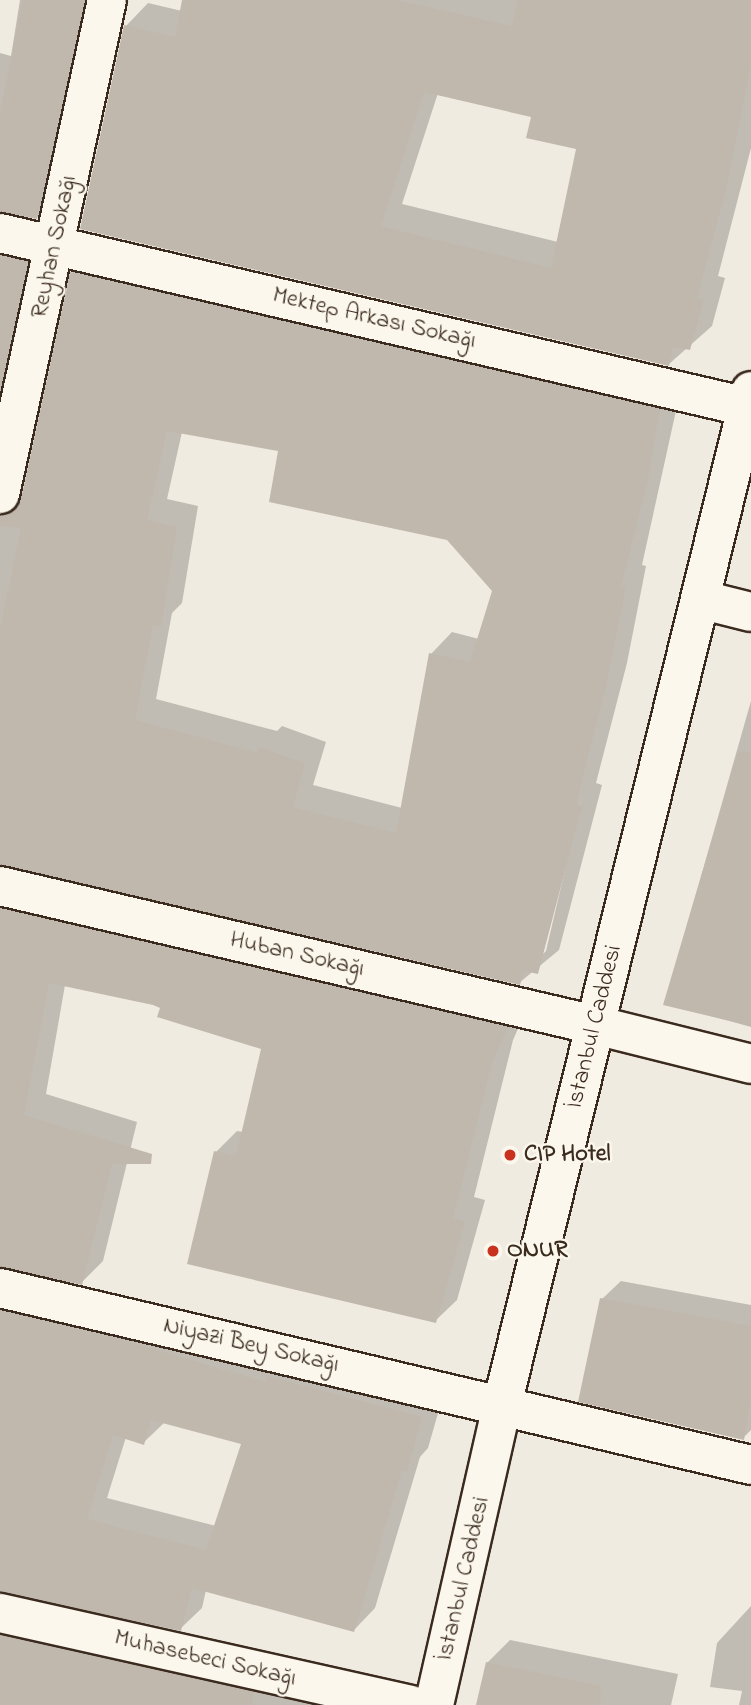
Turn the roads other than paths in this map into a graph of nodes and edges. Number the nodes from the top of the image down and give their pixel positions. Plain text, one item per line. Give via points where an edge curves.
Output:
1 (107, 0) edge
2 (0, 233) edge
3 (56, 244) junction
4 (749, 399) edge
5 (0, 494) edge
6 (703, 600) junction
7 (751, 612) edge
8 (0, 886) edge
9 (594, 1025) junction
10 (751, 1064) edge
11 (0, 1287) edge
12 (502, 1405) junction
13 (751, 1465) edge
14 (0, 1613) edge
15 (410, 1705) edge
16 (434, 1705) edge

1 - 3 street, Reyhan Sokağı
2 - 3 street, Mektep Arkası Sokağı
3 - 4 street, Mektep Arkası Sokağı
3 - 5 street, Reyhan Sokağı
4 - 6 street, İstanbul Caddesi
6 - 7 street
6 - 9 street, İstanbul Caddesi
8 - 9 street, Huban Sokağı
9 - 10 street, Huban Sokağı
9 - 12 street, İstanbul Caddesi
11 - 12 street, Niyazi Bey Sokağı
12 - 13 street, Niyazi Bey Sokağı
12 - 16 street, İstanbul Caddesi
14 - 15 street, Muhasebeci Sokağı

